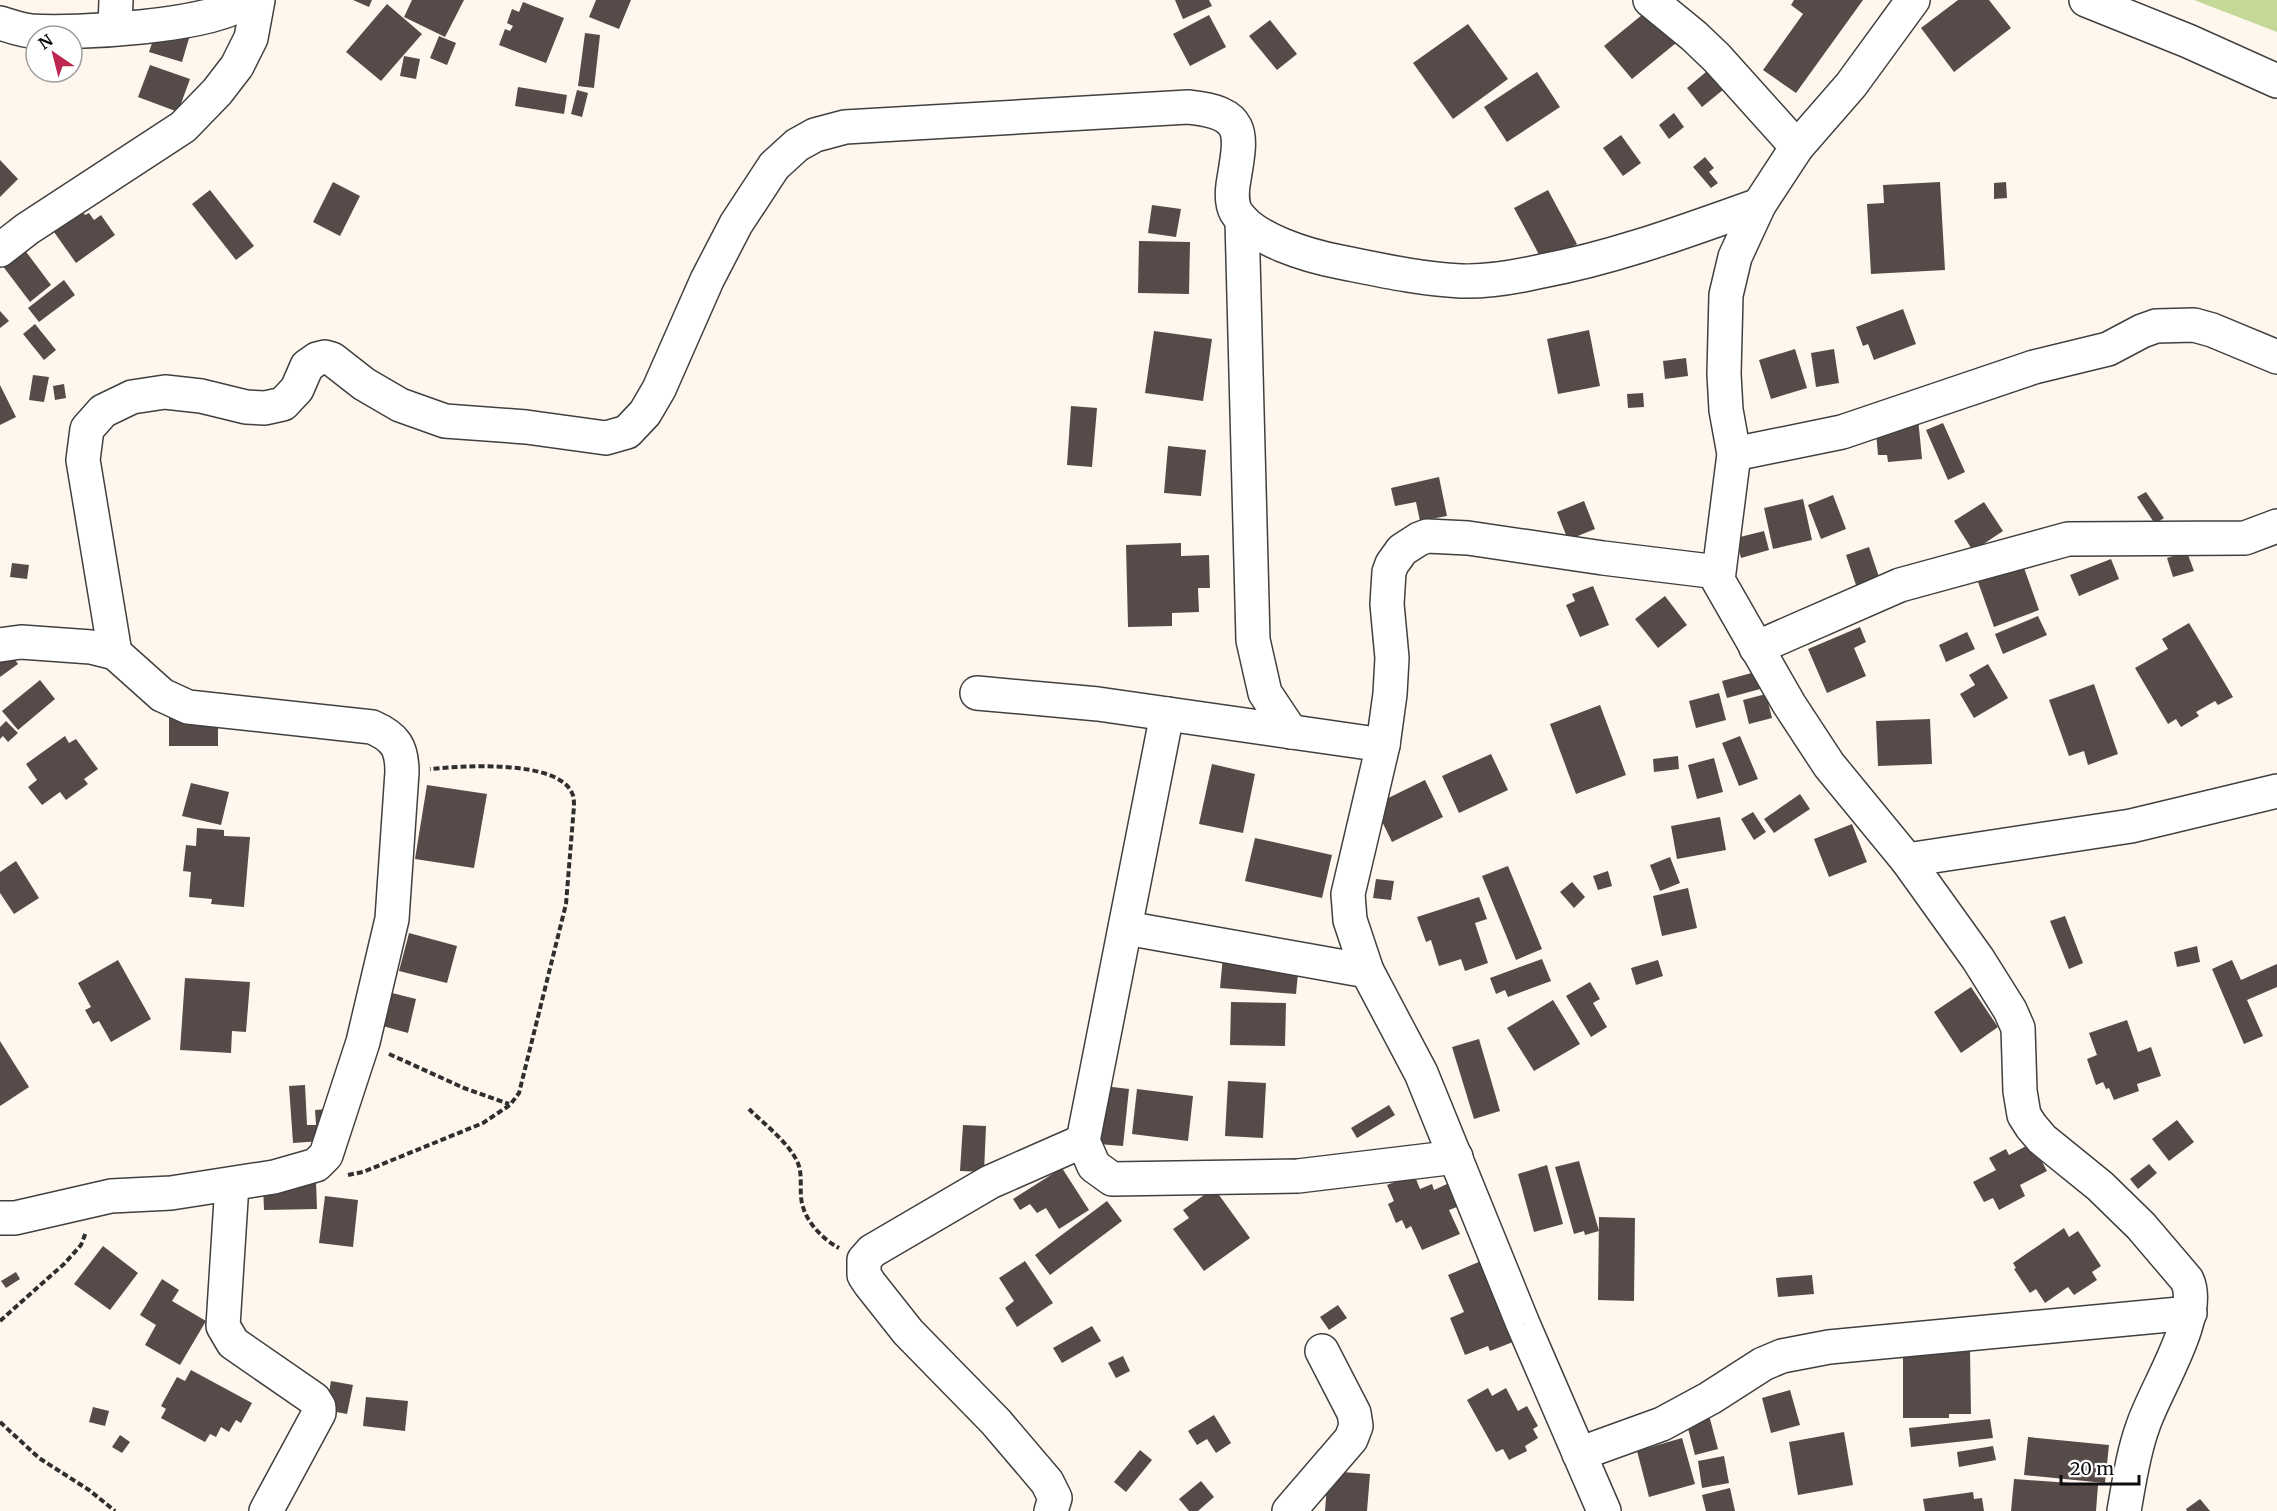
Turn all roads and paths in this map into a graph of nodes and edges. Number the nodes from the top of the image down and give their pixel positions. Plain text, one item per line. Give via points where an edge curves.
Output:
1 (247, 0) edge
2 (258, 0) edge
3 (1650, 0) edge
4 (1913, 0) edge
5 (2086, 0) edge
6 (116, 14) edge
7 (0, 23) edge
8 (2277, 81) edge
9 (1797, 147) junction
10 (1760, 205) junction
11 (1242, 220) junction
12 (0, 250) edge
13 (2277, 357) edge
14 (1734, 454) junction
15 (2277, 526) edge
16 (1718, 572) junction
17 (0, 645) edge
18 (1756, 648) junction
19 (115, 653) junction
20 (977, 693) dead end
21 (1167, 714) junction
22 (1291, 732) junction
23 (1383, 745) junction
24 (402, 772) junction
25 (2277, 790) edge
26 (1907, 860) junction
27 (1126, 928) junction
28 (1367, 971) junction
29 (363, 1042) junction
30 (510, 1105) junction
31 (749, 1109) dead end
32 (1083, 1141) junction
33 (1456, 1158) junction
34 (343, 1176) dead end
35 (232, 1184) junction
36 (77, 1204) junction
37 (0, 1218) edge
38 (864, 1260) junction
39 (2190, 1313) junction
40 (0, 1321) edge
41 (1322, 1351) dead end
42 (0, 1422) edge
43 (1579, 1454) junction
44 (115, 1511) edge
45 (266, 1511) edge
46 (1051, 1511) edge
47 (1289, 1511) edge
48 (1604, 1511) edge
49 (2124, 1511) edge

1 - 6 street via 223,13 200,19
2 - 12 street via 251,38 237,66 218,92 183,127
3 - 9 street via 1717,58
4 - 9 street via 1851,85
5 - 8 street
6 - 7 street via 67,32 28,31
9 - 10 street
10 - 11 street via 1576,265 1513,277 1463,281 1321,259 1254,230
10 - 14 street via 1735,256 1726,295 1725,392
11 - 19 street via 1234,209 1232,192 1240,140 1234,124 1208,109 845,127 815,135 774,166 736,224 707,279 659,389 645,413 627,432 606,438 446,421 400,405 325,357 307,366 297,389 283,404 265,408 165,392 132,397 103,411 87,429 83,460
11 - 22 street via 1253,640 1265,693
13 - 14 street via 2194,325 2156,326 2108,349 2034,367 1842,432
14 - 16 street
15 - 18 street via 2245,538 2068,539 1900,585
16 - 18 street via 1720,586
16 - 23 street via 1468,538 1419,539 1397,556 1389,572 1387,604 1392,658
17 - 19 street via 21,642 91,647
18 - 26 street via 1829,765
19 - 24 street via 162,695 188,707 372,727 384,732 401,752
20 - 21 street
21 - 22 street
21 - 27 street
22 - 23 street
23 - 28 street via 1348,894 1350,920
24 - 29 street via 392,919
24 - 30 path via 468,765 527,768 559,779 572,792 566,904 519,1093
25 - 26 street via 2131,826
26 - 39 street via 2010,1010 2018,1029 2024,1115 2042,1138 2141,1226 2171,1261 2190,1287
27 - 28 street
27 - 32 street
28 - 33 street via 1421,1073
29 - 30 path
29 - 35 street via 322,1161 301,1171
30 - 34 path via 483,1123 363,1172
31 - 38 path via 798,1162 802,1206 817,1230 829,1243
32 - 33 street via 1094,1166 1112,1179 1298,1176
32 - 38 street via 990,1182 872,1251
33 - 43 street
35 - 36 street via 111,1196
35 - 45 street via 222,1326 233,1342 314,1399 319,1407
36 - 37 street
36 - 40 path via 86,1230 81,1245
38 - 46 street via 864,1275 908,1332 996,1422 1047,1482 1055,1498
39 - 43 street via 1796,1352 1763,1365 1662,1424
39 - 49 street via 2143,1425
41 - 47 street via 1354,1413 1356,1426 1351,1439
42 - 44 path via 39,1458
43 - 48 street

